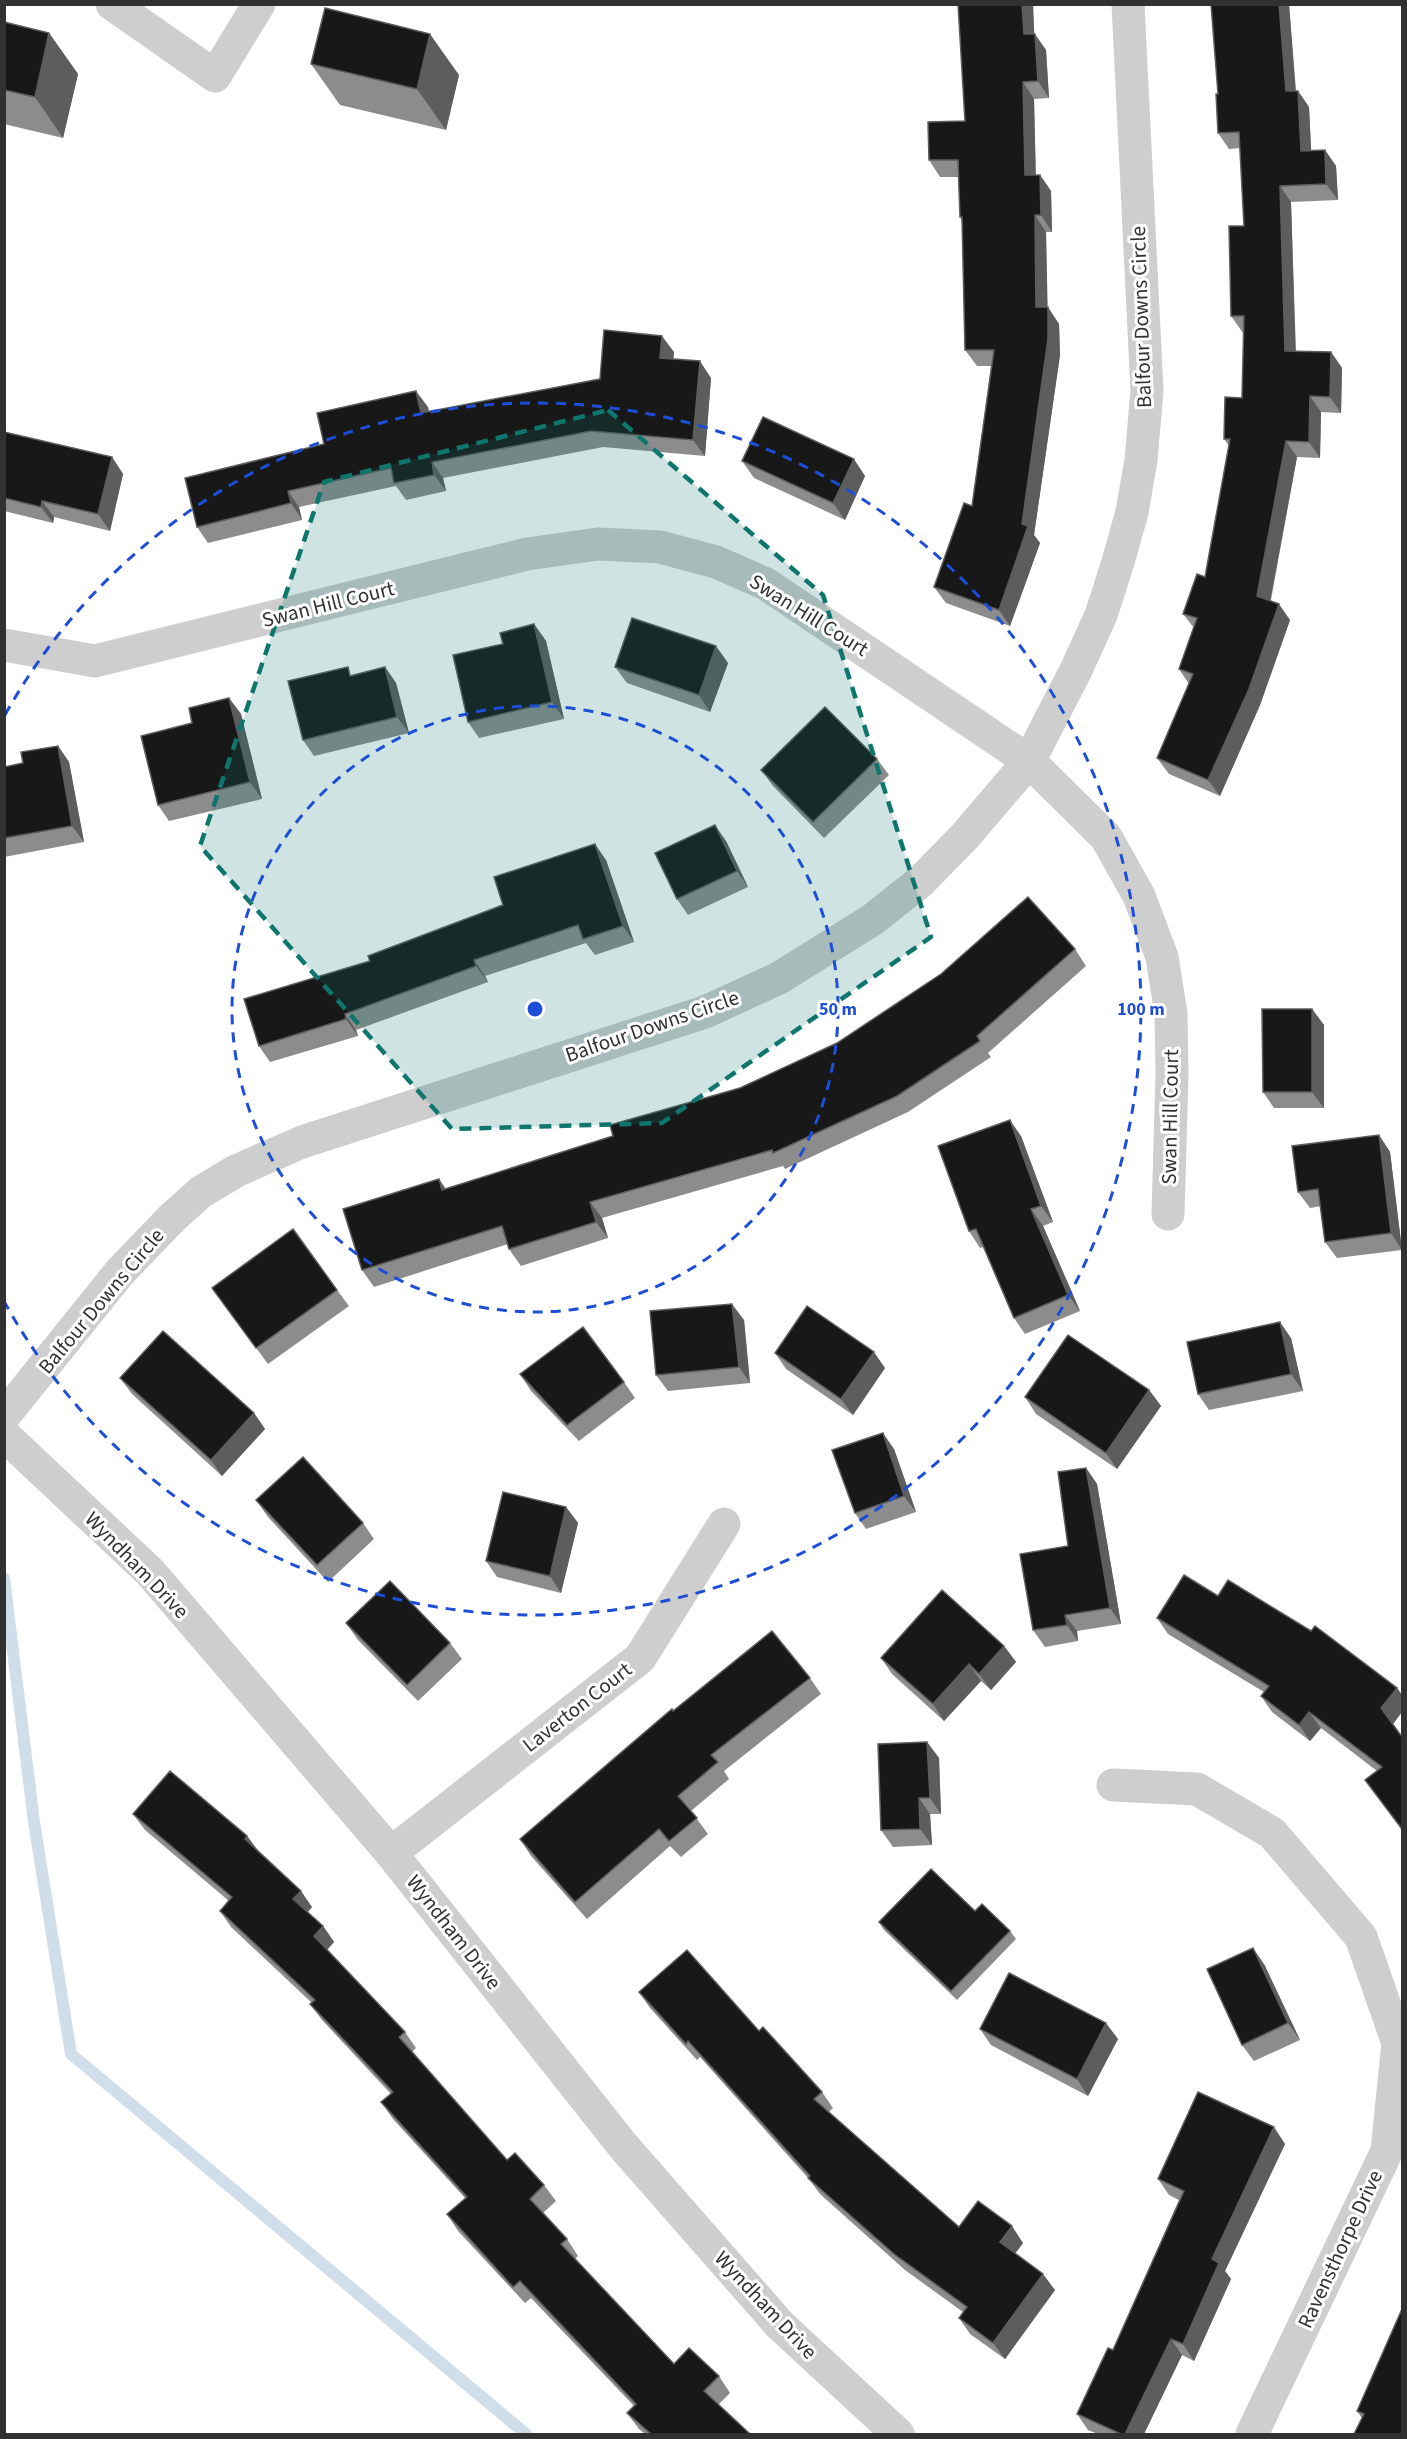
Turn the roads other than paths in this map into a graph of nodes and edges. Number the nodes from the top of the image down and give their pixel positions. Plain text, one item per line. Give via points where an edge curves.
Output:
1 (112, 4) edge
2 (259, 4) edge
3 (1128, 4) edge
4 (4, 645) edge
5 (1029, 760) junction
6 (1168, 1214) dead end
7 (4, 1416) edge
8 (4, 1435) edge
9 (724, 1524) dead end
10 (1113, 1785) dead end
11 (391, 1853) junction
12 (898, 2434) edge
13 (1252, 2434) edge

1 - 2 street via 215,76
3 - 5 street, Balfour Downs Circle via 1147,391 1141,460 1132,512 1101,615
4 - 5 street, Swan Hill Court via 95,661 527,554 598,544 660,547 716,562 766,584
5 - 6 street, Swan Hill Court via 1107,837 1139,896 1162,957 1171,1014
5 - 7 street, Balfour Downs Circle via 920,882 872,920 778,978 705,1012 302,1142 236,1171 201,1192 120,1272
8 - 11 street, Wyndham Drive via 150,1572
9 - 11 street, Laverton Court via 640,1658
10 - 13 street, Ravensthorpe Drive via 1197,1789 1272,1833 1361,1937 1398,2043 1387,2151
11 - 12 street, Wyndham Drive via 632,2156 780,2325

